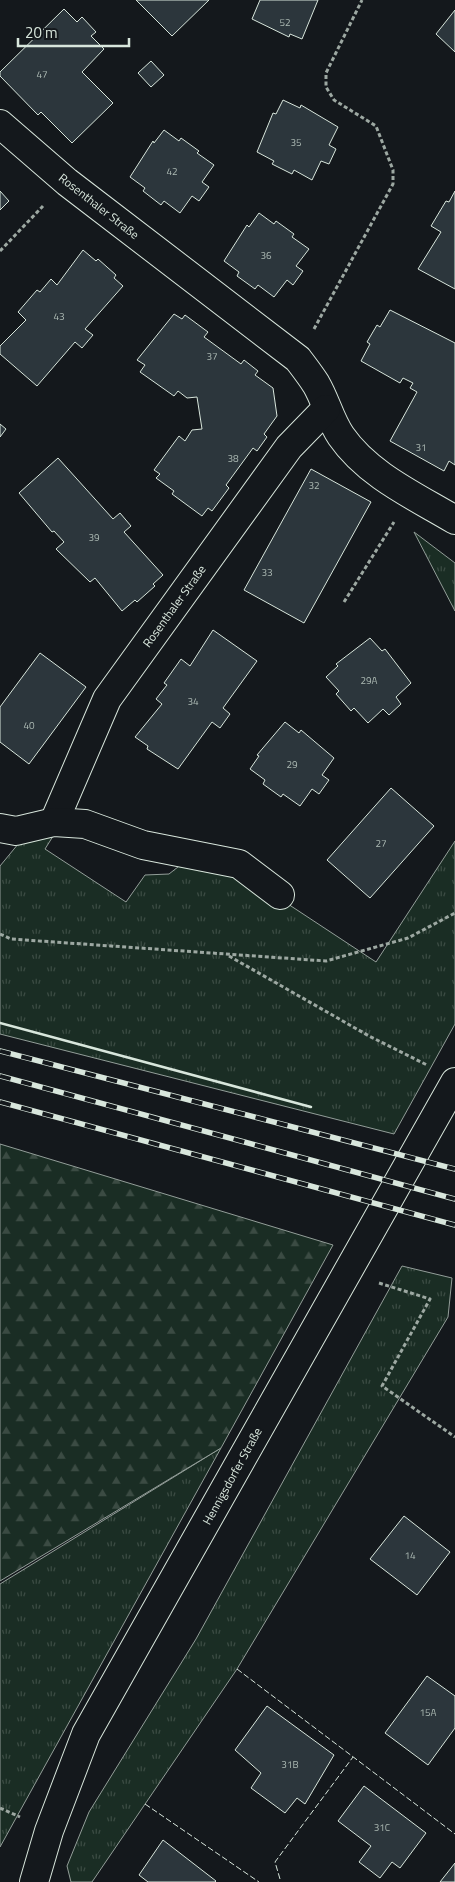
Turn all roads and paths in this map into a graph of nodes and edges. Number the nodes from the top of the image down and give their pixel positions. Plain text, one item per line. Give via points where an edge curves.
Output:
1 (362, 0) edge
2 (0, 124) edge
3 (67, 182) junction
4 (0, 251) edge
5 (298, 359) junction
6 (326, 409) junction
7 (412, 494) junction
8 (455, 520) edge
9 (344, 602) dead end
10 (54, 822) junction
11 (0, 828) edge
12 (280, 895) dead end
13 (455, 913) edge
14 (0, 934) edge
15 (227, 954) junction
16 (429, 1066) dead end
17 (455, 1082) edge
18 (347, 1273) junction
19 (455, 1437) edge
20 (34, 1882) edge

1 - 5 path via 326,73 326,87 334,100 376,126 393,170 393,184
2 - 3 street, Rosenthaler Straße
3 - 4 path
3 - 5 street, Rosenthaler Straße
5 - 6 street, Rosenthaler Straße via 316,385
6 - 7 street, Rosenthaler Straße via 355,453 378,474
6 - 10 street, Rosenthaler Straße via 289,447 107,699
7 - 8 street, Rosenthaler Straße
7 - 9 path
10 - 11 street via 16,831
10 - 12 street via 85,824 143,845 239,864
13 - 15 path via 408,938 326,961
14 - 15 path via 10,939
15 - 16 path via 369,1036
17 - 18 street, Hennigsdorfer Straße
18 - 19 path via 430,1299 382,1386
18 - 20 street, Hennigsdorfer Straße via 86,1734 49,1831

